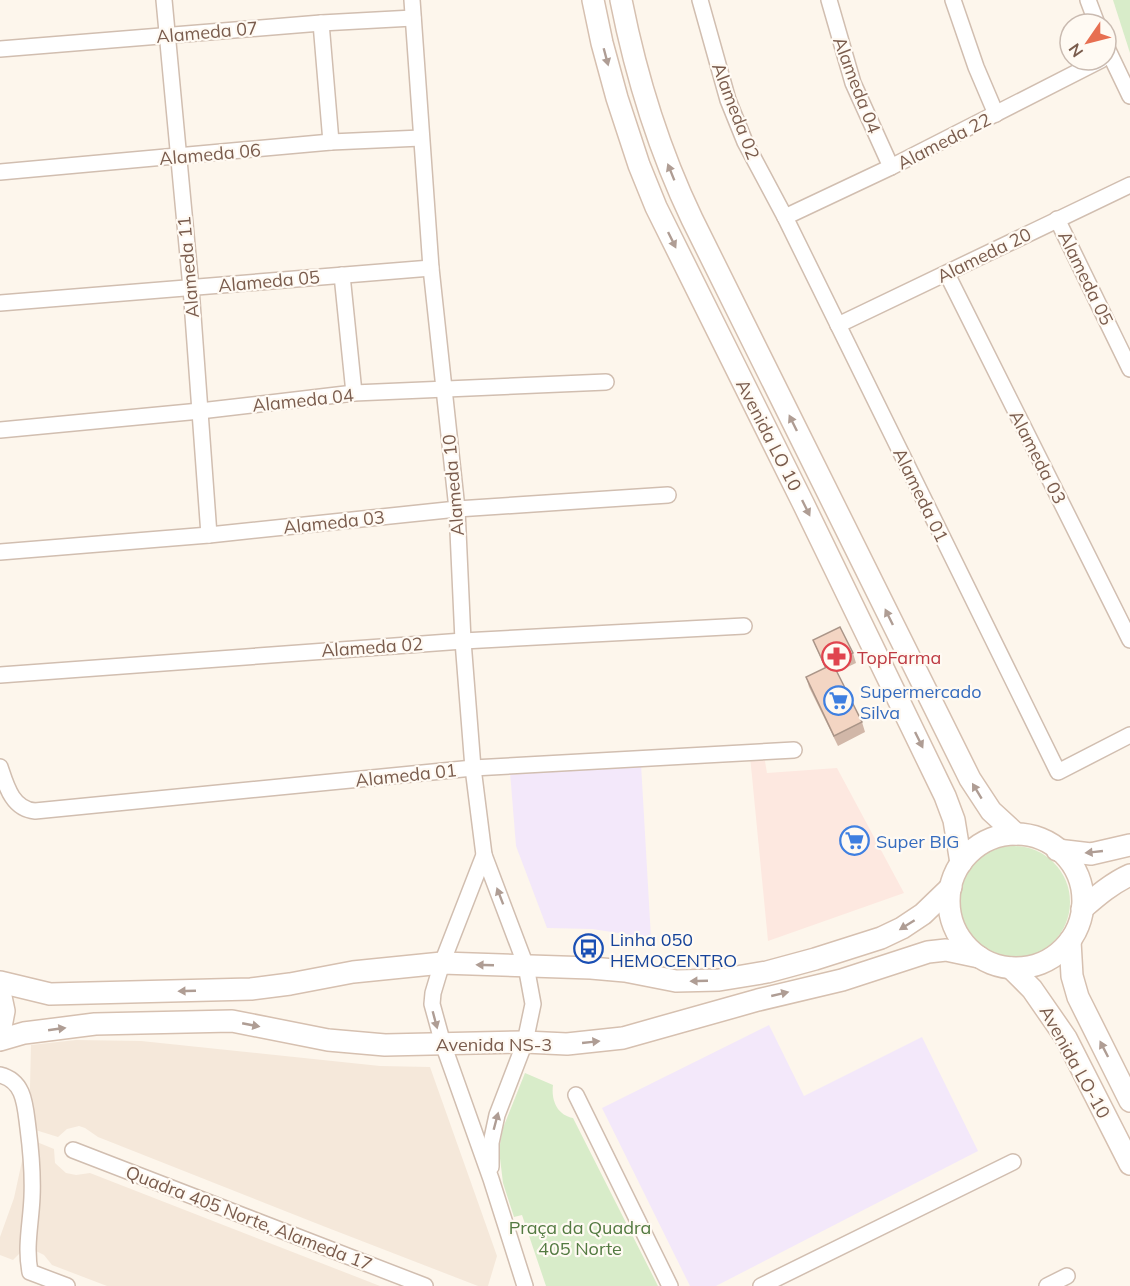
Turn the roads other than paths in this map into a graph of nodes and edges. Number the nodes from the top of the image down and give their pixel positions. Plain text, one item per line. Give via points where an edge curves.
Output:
1 (164, 0) edge
2 (412, 0) edge
3 (593, 0) edge
4 (621, 0) edge
5 (700, 0) edge
6 (829, 0) edge
7 (953, 0) edge
8 (413, 18) junction
9 (321, 23) junction
10 (167, 35) junction
11 (0, 49) edge
12 (1074, 72) edge
13 (1116, 72) edge
14 (1130, 96) edge
15 (996, 114) junction
16 (421, 138) junction
17 (331, 142) junction
18 (177, 157) junction
19 (891, 167) junction
20 (0, 172) edge
21 (1130, 185) edge
22 (785, 217) junction
23 (1057, 219) junction
24 (431, 268) junction
25 (946, 274) junction
26 (342, 275) junction
27 (190, 288) junction
28 (0, 303) edge
29 (838, 325) junction
30 (1130, 369) edge
31 (606, 382) dead end
32 (445, 389) junction
33 (354, 393) junction
34 (200, 411) junction
35 (0, 430) edge
36 (668, 495) dead end
37 (457, 509) junction
38 (209, 535) junction
39 (0, 552) edge
40 (744, 626) dead end
41 (1130, 640) edge
42 (463, 641) junction
43 (0, 675) edge
44 (1130, 735) edge
45 (794, 750) dead end
46 (0, 767) edge
47 (473, 768) junction
48 (1016, 834) junction
49 (1130, 845) edge
50 (1058, 850) junction
51 (484, 855) junction
52 (961, 863) junction
53 (1130, 875) edge
54 (951, 887) junction
55 (1082, 909) junction
56 (1070, 941) junction
57 (979, 957) junction
58 (442, 963) junction
59 (526, 966) junction
60 (1011, 968) junction
61 (0, 982) edge
62 (0, 992) edge
63 (0, 1032) edge
64 (0, 1040) edge
65 (525, 1042) junction
66 (443, 1044) junction
67 (0, 1075) edge
68 (576, 1095) dead end
69 (1130, 1101) edge
70 (73, 1150) dead end
71 (1013, 1162) dead end
72 (1130, 1164) edge
73 (491, 1179) junction
74 (1067, 1276) dead end
75 (67, 1286) edge
76 (425, 1286) edge
77 (525, 1286) edge
78 (670, 1286) edge
79 (761, 1286) edge
80 (1047, 1286) edge

1 - 10 street, Alameda 11
2 - 8 street, Alameda 10
3 -> 52 street, Avenida LO 10 via 612,84 647,185 942,788 954,820
48 -> 4 street, Avenida LO 10 via 991,811 970,779 692,219 649,110
5 - 22 street, Alameda 02 via 728,100 745,142
6 - 19 street, Alameda 04 via 853,83
7 - 15 street
8 - 9 street, Alameda 07
8 - 16 street, Alameda 10
9 - 10 street, Alameda 07
9 - 17 street
10 - 11 street, Alameda 07
10 - 18 street, Alameda 11
12 - 15 street, Alameda 22
13 - 14 street
15 - 19 street, Alameda 22
16 - 17 street, Alameda 06
16 - 24 street, Alameda 10
17 - 18 street, Alameda 06
18 - 20 street, Alameda 06
18 - 27 street, Alameda 11
19 - 22 street, Alameda 22
21 - 23 street, Alameda 20
22 - 29 street, Alameda 01
23 - 25 street, Alameda 20
23 - 30 street, Alameda 05
24 - 26 street, Alameda 05
24 - 32 street, Alameda 10
25 - 29 street, Alameda 20
25 - 41 street, Alameda 03
26 - 27 street, Alameda 05
26 - 33 street
27 - 28 street, Alameda 05
27 - 34 street, Alameda 11
29 - 44 street, Alameda 01 via 1058,772
31 - 32 street, Alameda 04
32 - 33 street, Alameda 04
32 - 37 street, Alameda 10
33 - 34 street, Alameda 04
34 - 35 street, Alameda 04
34 - 38 street, Alameda 11
36 - 37 street, Alameda 03
37 - 38 street, Alameda 03
37 - 42 street, Alameda 10
38 - 39 street, Alameda 03
40 - 42 street, Alameda 02
42 - 43 street, Alameda 02
42 - 47 street, Alameda 10
45 - 47 street, Alameda 01
46 - 47 street, Alameda 01 via 6,786 20,806 35,811
47 - 51 street, Alameda 10
48 - 50 street, Avenida NS-3 via 1035,837
48 - 52 street, Avenida NS-3 via 985,842
49 -> 50 street via 1091,854
50 - 55 street, Avenida NS-3 via 1077,876
51 - 58 street, Alameda 10
59 -> 51 street
52 - 54 street, Avenida NS-3
53 - 55 street
54 - 57 street, Avenida NS-3 via 949,906 954,925 964,943
54 -> 59 street, Avenida NS-3 via 924,914 881,938 767,972 719,980 676,981 608,969
55 - 56 street, Avenida NS-3
56 - 60 street, Avenida NS-3 via 1044,962
69 -> 56 street, Avenida LO-10 via 1078,997
57 - 60 street, Avenida NS-3
65 -> 57 street, Avenida NS-3 via 567,1044 623,1038 758,999 842,980 928,952 946,950
59 -> 58 street, Avenida NS-3
58 -> 61 street, Avenida NS-3 via 353,972 251,989 50,993
58 -> 66 street, Alameda 10 via 432,1004
59 - 65 street via 533,1004
60 - 72 street, Avenida LO-10 via 1032,989 1066,1038
62 - 63 street via 4,1011
64 -> 66 street, Avenida NS-3 via 95,1024 232,1021 328,1040 385,1046
65 - 66 street, Avenida NS-3
73 -> 65 street via 497,1115
66 - 73 street, Alameda 10
67 - 75 street via 18,1085 27,1117 33,1166 27,1257 30,1272
68 - 78 street
70 - 76 street, Quadra 405 Norte, Alameda 17
71 - 79 street
73 - 77 street, Alameda 10
74 - 80 street

